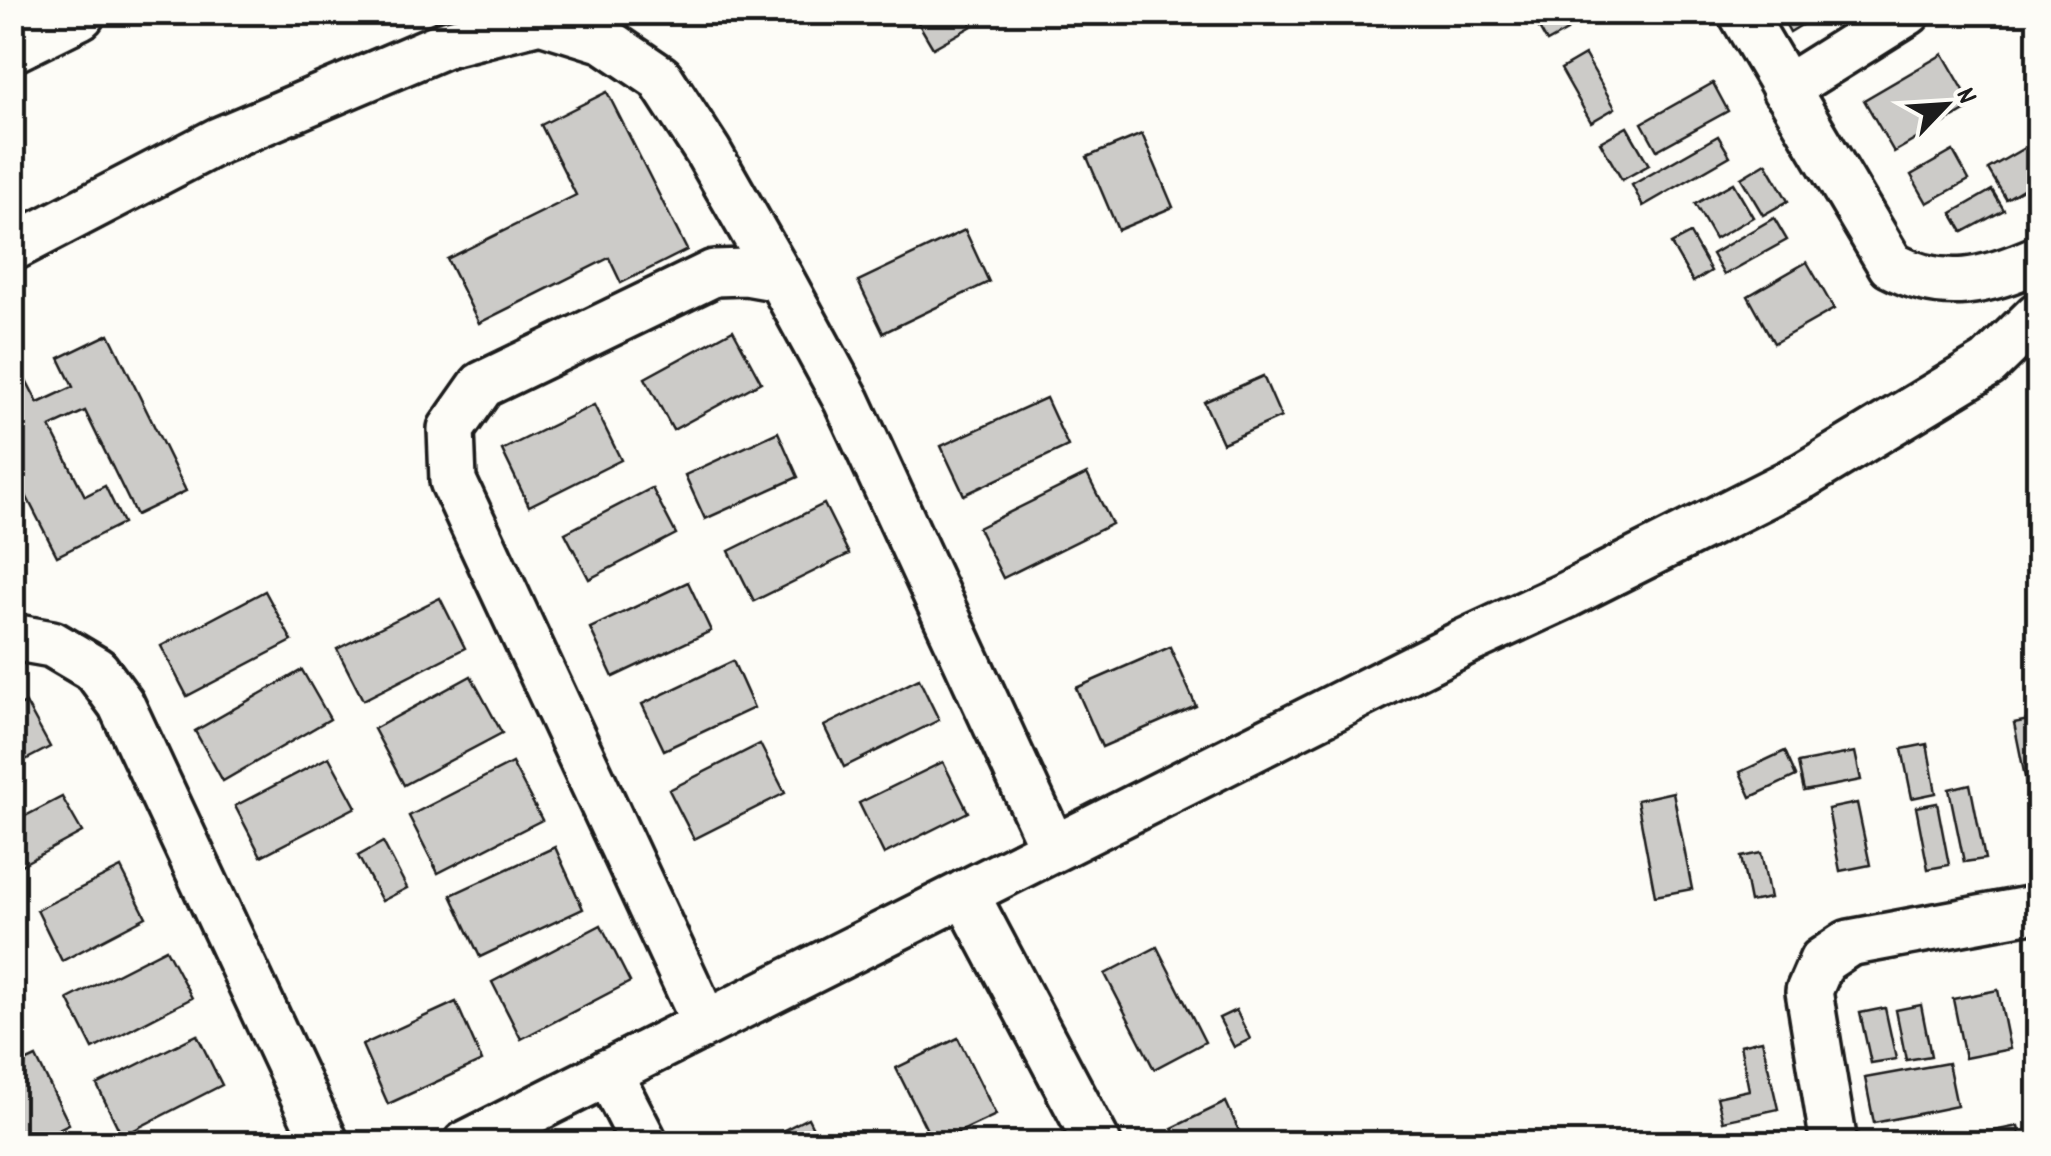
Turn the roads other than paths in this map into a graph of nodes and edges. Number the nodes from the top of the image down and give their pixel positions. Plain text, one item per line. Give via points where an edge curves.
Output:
1 (77, 12) edge
2 (1741, 12) edge
3 (1908, 12) edge
4 (12, 44) edge
5 (1785, 89) junction
6 (12, 248) edge
7 (2038, 259) edge
8 (780, 278) junction
9 (2038, 316) edge
10 (12, 637) edge
11 (1053, 848) junction
12 (966, 893) junction
13 (2038, 908) edge
14 (705, 1024) junction
15 (608, 1072) junction
16 (326, 1144) edge
17 (466, 1144) edge
18 (645, 1144) edge
19 (1098, 1144) edge
20 (1834, 1144) edge

1 - 4 highway
2 - 5 street
3 - 5 street
5 - 7 street via 1892,264 1916,278 1954,284
6 - 8 street via 218,141 446,44 540,20 604,40 660,78
8 - 11 street via 846,401
8 - 14 street via 714,273 482,385 450,430 453,480
9 - 11 street via 1988,364 1803,476
10 - 16 street via 52,644 96,670 121,704
11 - 12 street
12 - 14 street
12 - 19 street
13 - 20 street via 1848,943 1822,961 1809,990
14 - 15 street
15 - 17 street
15 - 18 street

